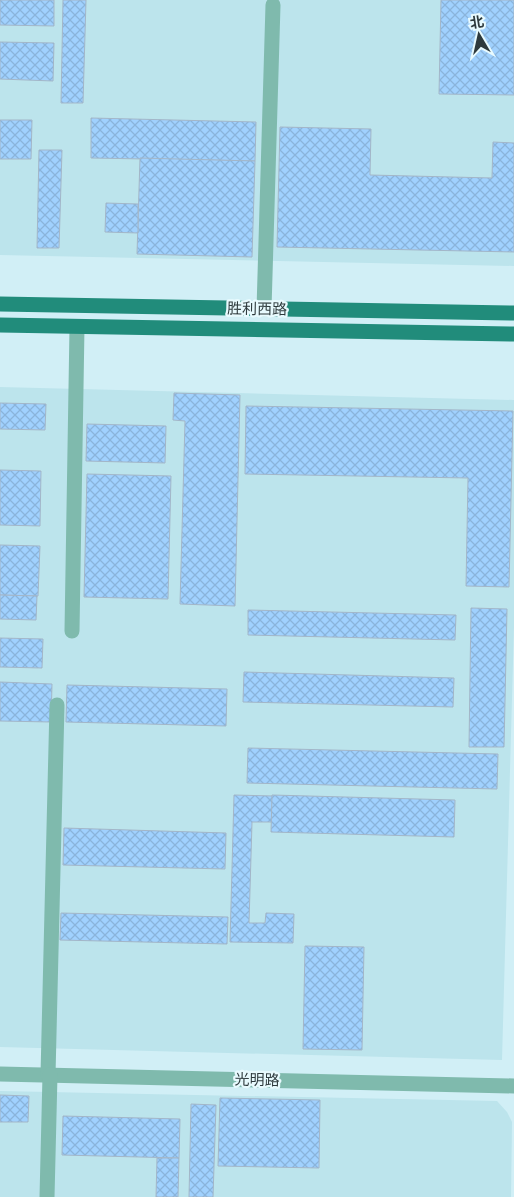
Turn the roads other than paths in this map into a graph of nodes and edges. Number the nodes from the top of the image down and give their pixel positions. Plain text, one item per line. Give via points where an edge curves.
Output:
1 (273, 5) dead end
2 (0, 304) edge
3 (264, 309) junction
4 (514, 313) edge
5 (0, 325) edge
6 (78, 327) junction
7 (514, 334) edge
8 (72, 631) dead end
9 (58, 705) dead end
10 (0, 1074) edge
11 (49, 1075) junction
12 (514, 1086) edge
13 (48, 1197) edge

1 - 3 street
2 - 3 main road, 胜利西路
3 - 4 main road, 胜利西路
5 - 6 main road, 胜利西路
6 - 7 main road, 胜利西路
6 - 8 street
9 - 11 street
10 - 11 street, 光明路
11 - 12 street, 光明路
11 - 13 street

